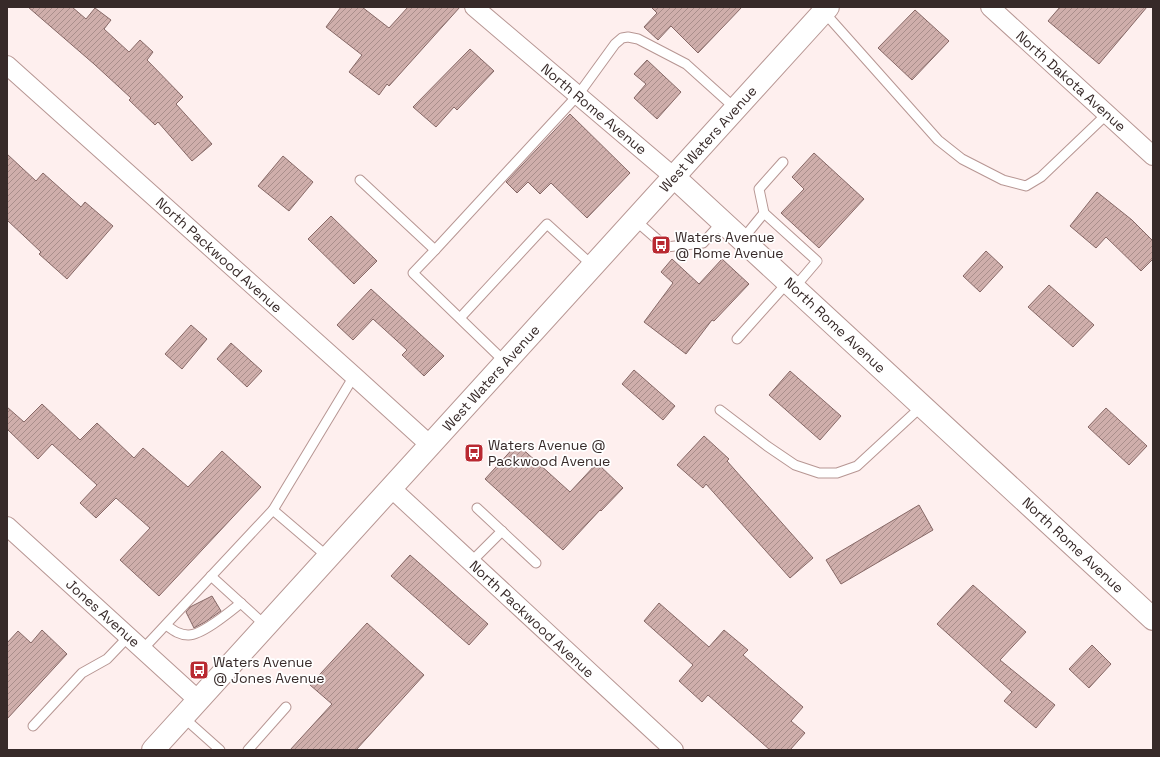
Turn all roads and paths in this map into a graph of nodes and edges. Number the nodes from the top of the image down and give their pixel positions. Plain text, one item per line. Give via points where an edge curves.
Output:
1 (474, 7) edge
2 (990, 7) edge
3 (826, 9) edge
4 (7, 65) edge
5 (578, 95) junction
6 (736, 109) junction
7 (1107, 114) junction
8 (1153, 156) edge
9 (783, 162) dead end
10 (674, 177) junction
11 (360, 180) dead end
12 (764, 213) junction
13 (635, 220) junction
14 (722, 222) junction
15 (742, 240) junction
16 (435, 250) junction
17 (593, 266) junction
18 (791, 285) junction
19 (460, 318) junction
20 (737, 339) dead end
21 (506, 362) junction
22 (354, 376) junction
23 (922, 406) junction
24 (720, 410) dead end
25 (430, 446) junction
26 (390, 488) junction
27 (477, 508) dead end
28 (273, 510) junction
29 (7, 526) edge
30 (502, 531) junction
31 (328, 557) junction
32 (471, 562) junction
33 (536, 563) dead end
34 (211, 576) junction
35 (241, 603) junction
36 (1153, 619) edge
37 (166, 625) junction
38 (266, 626) junction
39 (128, 637) junction
40 (143, 649) junction
41 (198, 700) junction
42 (286, 707) dead end
43 (183, 717) junction
44 (33, 726) dead end
45 (153, 750) edge
46 (220, 750) edge
47 (248, 750) edge
48 (674, 750) edge

1 - 5 street, North Rome Avenue
2 - 7 street, North Dakota Avenue
3 - 6 main road, West Waters Avenue
3 - 7 lane via 938,140 962,159 1003,180 1026,186 1041,177
4 - 22 street, North Packwood Avenue
5 - 6 lane via 615,44 628,37 686,64
5 - 10 street, North Rome Avenue
5 - 16 lane
6 - 10 main road, West Waters Avenue
7 - 8 street, North Dakota Avenue
9 - 12 lane via 759,189
10 - 13 main road, West Waters Avenue
10 - 14 main road, North Rome Avenue
11 - 16 lane
12 - 15 lane
12 - 18 lane via 817,261
13 - 14 lane via 666,247 703,244
13 - 17 main road, West Waters Avenue
14 - 15 main road, North Rome Avenue
15 - 18 main road, North Rome Avenue
16 - 19 lane via 413,273
17 - 19 lane via 548,224
17 - 21 main road, West Waters Avenue
18 - 20 lane
18 - 23 main road, North Rome Avenue
19 - 21 lane
21 - 25 main road, West Waters Avenue
22 - 25 street, North Packwood Avenue
22 - 28 lane
23 - 24 lane via 857,466 837,472 819,473 795,465
23 - 36 main road, North Rome Avenue
25 - 26 main road, West Waters Avenue
26 - 31 main road, West Waters Avenue
26 - 32 street, North Packwood Avenue
27 - 30 lane
28 - 31 lane
28 - 34 lane
29 - 39 street, Jones Avenue
30 - 32 lane
30 - 33 lane
31 - 38 main road, West Waters Avenue
32 - 48 street, North Packwood Avenue
34 - 35 lane
34 - 37 lane
35 - 37 lane via 202,631 189,635 177,632
35 - 38 lane
37 - 40 lane
38 - 41 main road, West Waters Avenue
39 - 40 street, Jones Avenue
39 - 44 lane via 107,659 82,672
40 - 41 street, Jones Avenue
41 - 43 main road, West Waters Avenue
42 - 47 lane
43 - 45 main road, West Waters Avenue
43 - 46 lane

